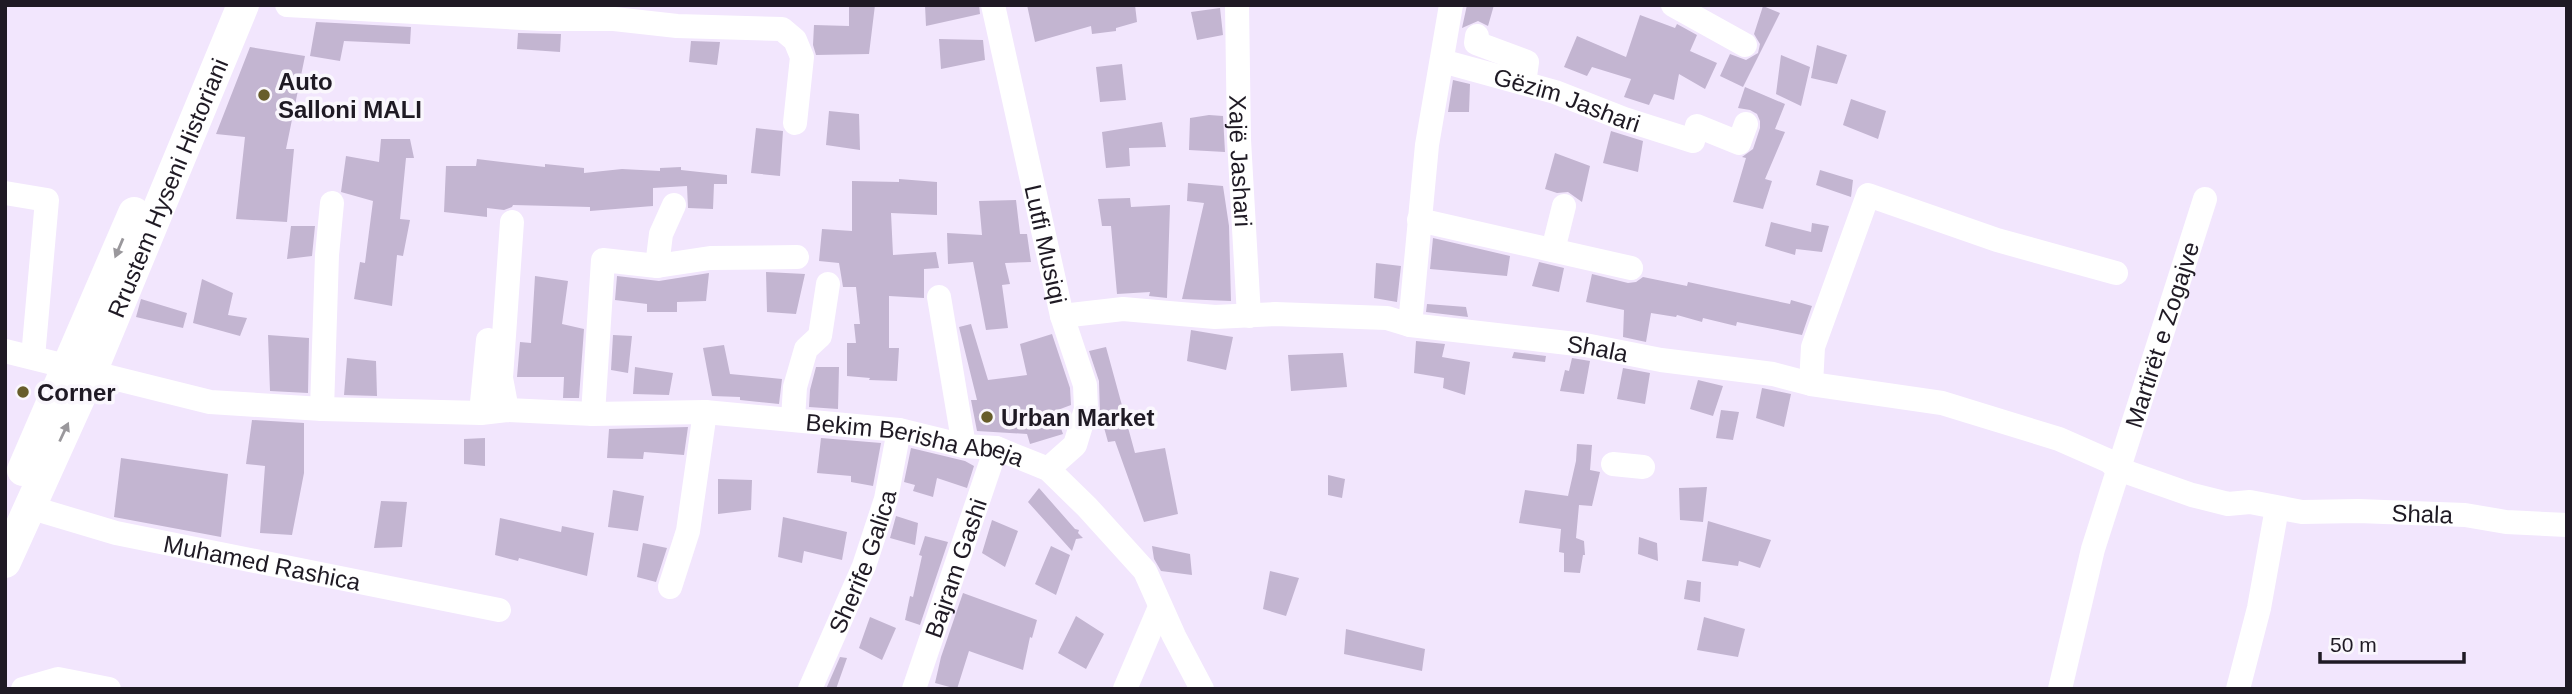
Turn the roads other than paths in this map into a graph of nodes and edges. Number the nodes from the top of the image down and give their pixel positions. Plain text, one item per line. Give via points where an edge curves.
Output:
1 (223, 5) edge
2 (243, 5) edge
3 (286, 5) edge
4 (993, 5) edge
5 (1237, 5) edge
6 (1451, 5) edge
7 (1673, 5) edge
8 (1477, 36) dead end
9 (1745, 45) dead end
10 (1442, 61) junction
11 (1524, 83) junction
12 (794, 123) dead end
13 (1746, 124) dead end
14 (5, 193) edge
15 (2205, 200) dead end
16 (332, 203) dead end
17 (674, 205) dead end
18 (1564, 206) dead end
19 (1419, 220) junction
20 (1553, 250) junction
21 (797, 257) dead end
22 (657, 266) junction
23 (1631, 268) dead end
24 (2116, 273) dead end
25 (828, 284) dead end
26 (939, 297) dead end
27 (1062, 316) junction
28 (1249, 316) junction
29 (1410, 325) junction
30 (5, 351) edge
31 (33, 357) junction
32 (79, 369) junction
33 (1811, 384) junction
34 (322, 409) junction
35 (507, 410) junction
36 (705, 412) junction
37 (481, 413) junction
38 (593, 414) junction
39 (793, 419) junction
40 (899, 430) junction
41 (964, 446) junction
42 (996, 448) junction
43 (1613, 464) dead end
44 (1643, 467) dead end
45 (1048, 469) junction
46 (2118, 469) junction
47 (2277, 508) junction
48 (17, 510) edge
49 (2567, 525) edge
50 (5, 562) edge
51 (670, 587) dead end
52 (1160, 607) junction
53 (499, 610) dead end
54 (23, 689) edge
55 (109, 689) edge
56 (810, 689) edge
57 (914, 689) edge
58 (1125, 689) edge
59 (1202, 689) edge
60 (2060, 689) edge
61 (2238, 689) edge

1 -> 32 main road, Rrustem Hyseni Historiani
2 - 32 main road, Rrustem Hyseni Historiani
3 - 12 street via 782,29 795,40 802,57
4 - 27 street, Lutfi Musiqi
5 - 28 street, Xajë Jashari
6 - 10 street
7 - 9 street
8 - 11 street via 1476,43 1527,62
10 - 11 street, Gëzim Jashari
10 - 19 street
11 - 13 street, Gëzim Jashari via 1606,100 1693,141 1697,126 1739,143
14 - 31 street via 47,200
15 - 46 street, Martirët e Zogajve
16 - 34 street
17 - 22 street via 661,234
18 - 20 street
19 - 20 street
19 - 29 street
20 - 23 street
21 - 22 street via 710,258
22 - 38 street via 603,260
24 - 33 street via 1997,240 1868,195 1813,347
25 - 39 street via 820,336 806,349 795,387
26 - 41 street
27 - 28 street, Shala via 1123,309
27 - 45 street, Lutfi Musiqi via 1085,384 1086,409 1074,445
28 - 29 street, Shala via 1387,318
29 - 33 street, Shala via 1585,345
30 - 31 street, Bekim Berisha Abeja
31 - 32 street, Bekim Berisha Abeja
32 - 34 street, Bekim Berisha Abeja via 210,402
32 - 48 main road
33 - 46 street, Shala via 1942,403 2059,439
34 - 37 street, Bekim Berisha Abeja
35 - 37 street, Bekim Berisha Abeja
35 - 37 street via 501,378 505,225
35 - 38 street, Bekim Berisha Abeja
36 - 38 street, Bekim Berisha Abeja
36 - 39 street, Bekim Berisha Abeja
36 - 51 street via 688,531
39 - 40 street, Bekim Berisha Abeja
40 - 41 street, Bekim Berisha Abeja
40 - 56 street, Sherife Galica via 886,499 864,566
41 - 42 street, Bekim Berisha Abeja
42 - 45 street, Bekim Berisha Abeja
42 - 57 street, Bajram Gashi
43 - 44 street
45 - 52 street, Bekim Berisha Abeja via 1146,571
46 - 47 street, Shala via 2228,504 2250,502
46 - 60 street via 2093,550
47 - 49 street, Shala via 2465,515
47 - 61 street
48 - 50 main road
48 - 53 street, Muhamed Rashica
52 - 58 street
52 - 59 street, Bekim Berisha Abeja
54 - 55 street via 58,679

